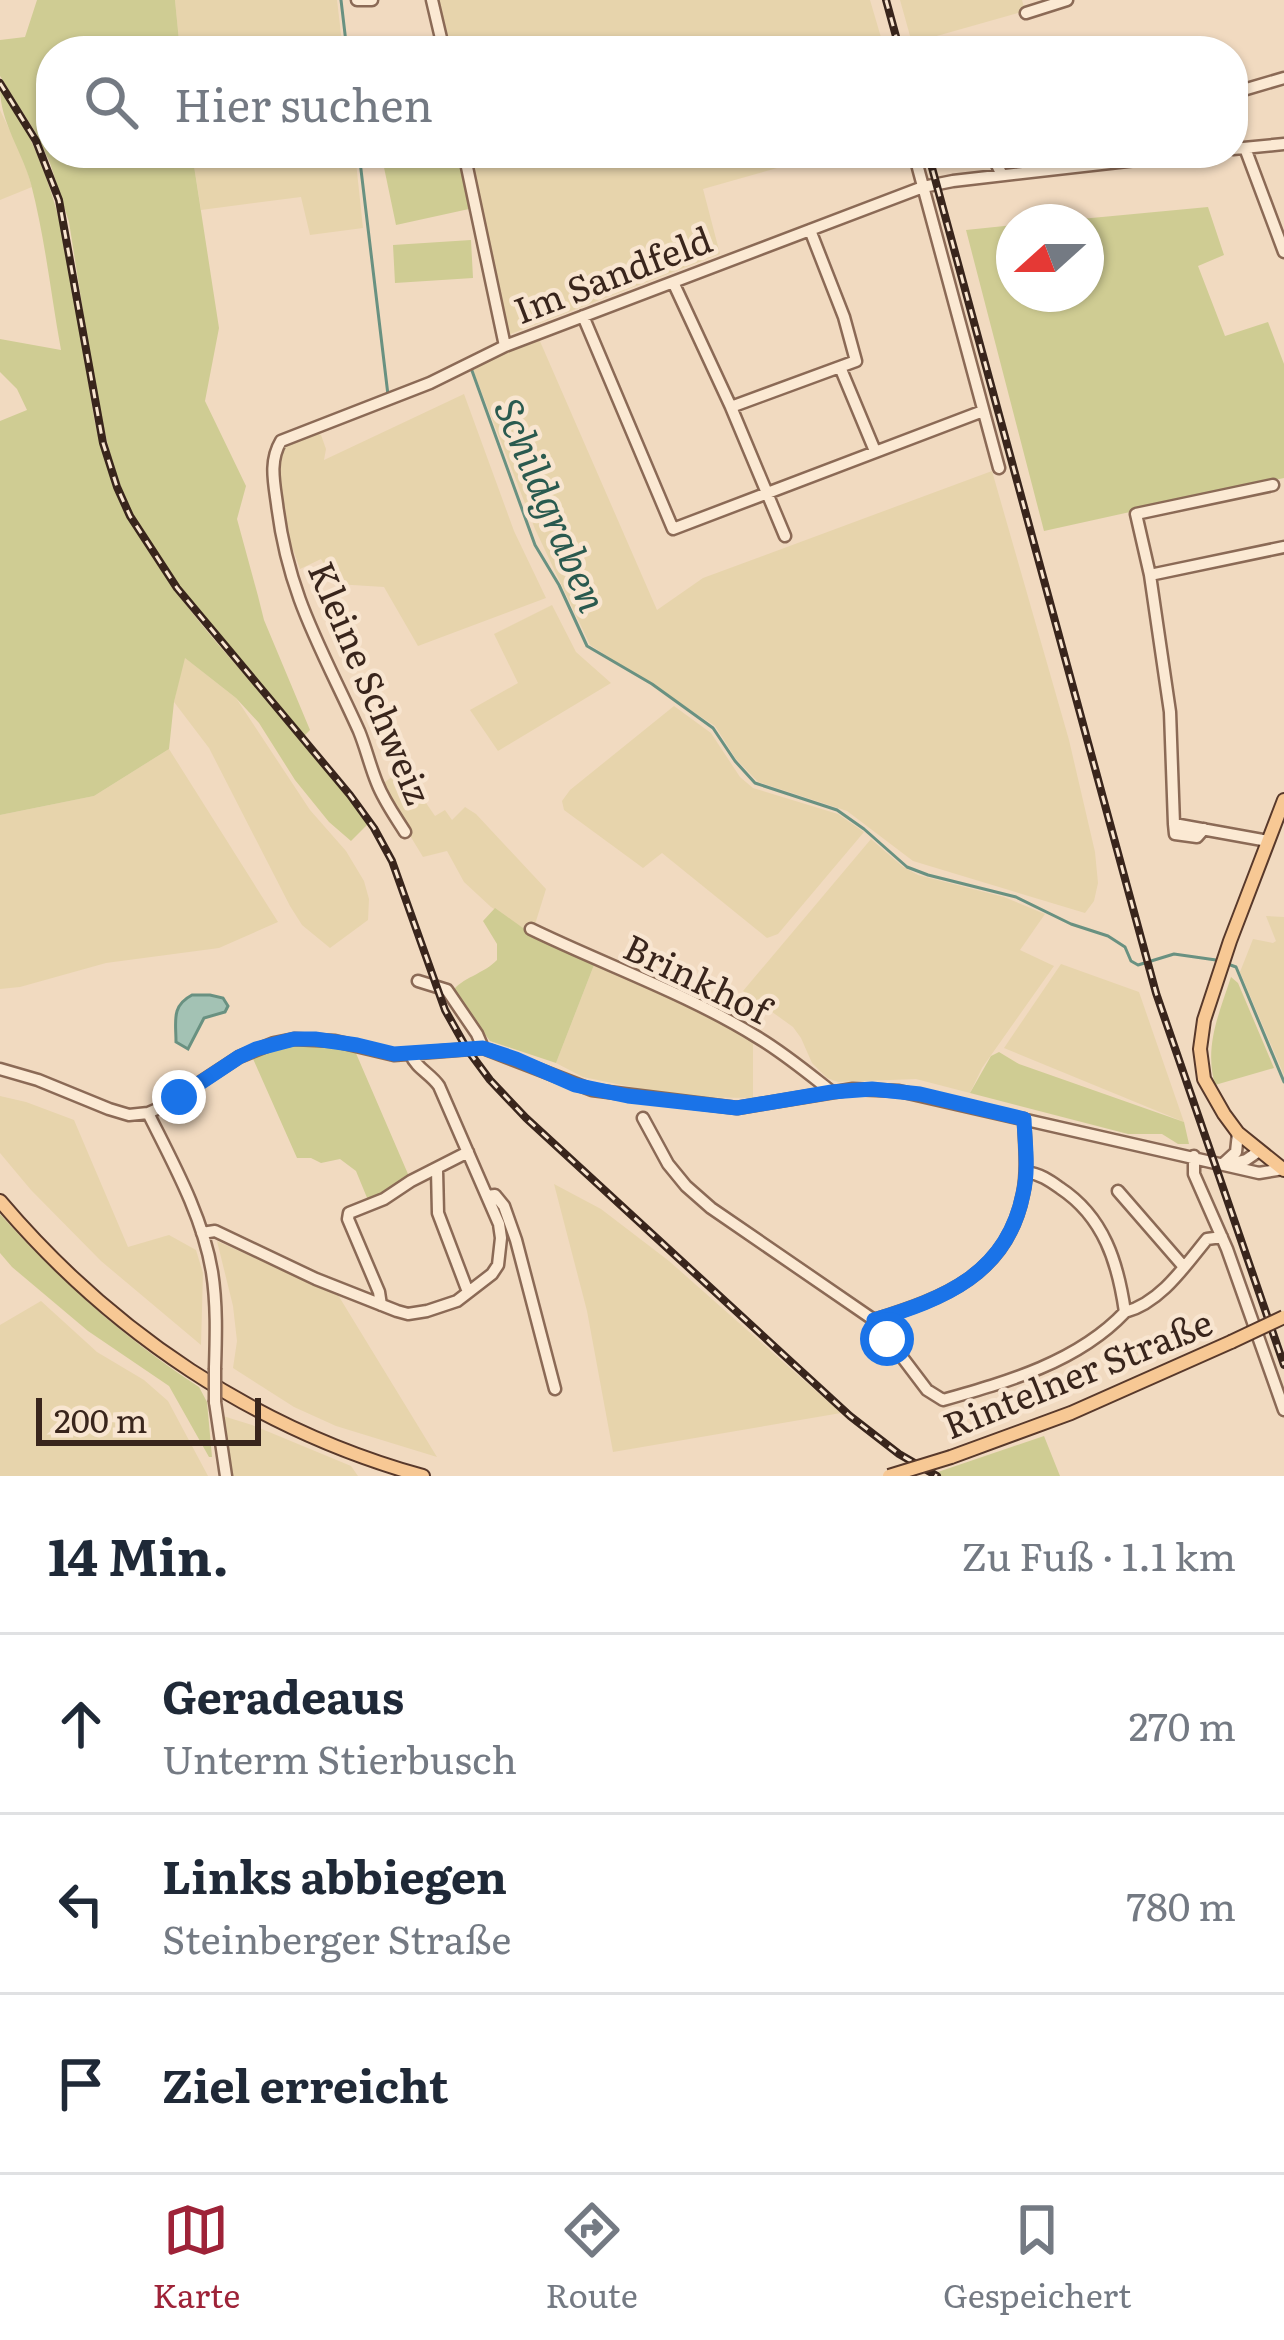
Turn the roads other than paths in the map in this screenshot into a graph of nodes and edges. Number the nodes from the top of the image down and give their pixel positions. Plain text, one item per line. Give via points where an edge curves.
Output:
1 (357, 0) edge
2 (372, 0) edge
3 (432, 0) edge
4 (1067, 0) edge
5 (1026, 13) dead end
6 (440, 36) edge
7 (1284, 78) edge
8 (1248, 88) edge
9 (1284, 144) edge
10 (1248, 147) edge
11 (467, 168) edge
12 (918, 168) edge
13 (998, 168) edge
14 (1065, 168) edge
15 (1248, 168) edge
16 (1002, 175) junction
17 (923, 187) junction
18 (810, 230) junction
19 (1284, 252) edge
20 (673, 282) junction
21 (583, 316) junction
22 (505, 346) junction
23 (840, 367) junction
24 (731, 406) junction
25 (983, 412) junction
26 (875, 451) junction
27 (999, 468) dead end
28 (1274, 485) dead end
29 (766, 491) junction
30 (785, 536) dead end
31 (1284, 547) edge
32 (1150, 575) junction
33 (1284, 800) edge
34 (405, 832) dead end
35 (1268, 841) junction
36 (530, 928) dead end
37 (418, 980) dead end
38 (483, 1048) junction
39 (410, 1055) junction
40 (0, 1069) edge
41 (832, 1092) junction
42 (148, 1113) junction
43 (643, 1118) dead end
44 (1024, 1119) junction
45 (1238, 1132) junction
46 (468, 1152) junction
47 (1261, 1152) junction
48 (1194, 1156) junction
49 (1227, 1164) junction
50 (1246, 1169) junction
51 (437, 1170) junction
52 (1283, 1170) edge
53 (1026, 1172) junction
54 (1118, 1191) dead end
55 (487, 1196) junction
56 (0, 1201) edge
57 (202, 1233) junction
58 (1222, 1238) junction
59 (1184, 1267) junction
60 (468, 1292) junction
61 (381, 1306) junction
62 (1125, 1312) junction
63 (1284, 1317) edge
64 (874, 1320) junction
65 (555, 1390) dead end
66 (1284, 1410) edge
67 (226, 1476) edge
68 (423, 1476) edge
69 (889, 1476) edge

1 - 2 street
3 - 6 street
4 - 5 street
7 - 8 street
9 - 10 street
11 - 22 street, Im Sandfeld
12 - 17 street
13 - 16 street
14 - 16 street, Im Sandfeld
15 - 19 street
16 - 17 street, Im Sandfeld
17 - 18 street, Im Sandfeld
17 - 25 street
18 - 20 street, Im Sandfeld
18 - 23 street via 856,361
20 - 21 street, Im Sandfeld
20 - 24 street
21 - 22 street, Im Sandfeld
21 - 29 street via 673,529
22 - 34 street, Kleine Schweiz via 281,440 275,450 278,516 299,602
23 - 24 street
23 - 26 street
24 - 29 street
25 - 26 street
25 - 27 street
26 - 29 street
28 - 32 street via 1136,514
29 - 30 street
31 - 32 street
32 - 35 street via 1170,712 1174,824
33 - 35 main road
35 - 45 main road via 1222,962 1200,1049 1204,1079
36 - 41 street, Brinkhof via 757,1036
37 - 38 street via 447,990
38 - 39 street
38 - 41 street via 611,1094 737,1108
39 - 42 street via 315,1039 274,1043
39 - 46 street via 433,1076
40 - 42 street via 129,1115
41 - 44 street via 899,1091
42 - 57 street
43 - 64 street via 668,1164 711,1208
44 - 48 street
44 - 53 street
45 - 47 main road
45 - 49 street
46 - 51 street
46 - 55 street
47 - 49 street
47 - 50 street
47 - 52 main road
48 - 49 street
48 - 58 street
49 - 50 street
50 - 52 street
51 - 60 street via 437,1213
51 - 61 street via 349,1214
53 - 62 street via 1069,1193 1107,1239
53 - 64 street via 1018,1214 992,1260 952,1291
54 - 59 street
55 - 60 street via 500,1254 492,1274
55 - 65 street via 504,1206 516,1240
56 - 68 main road via 69,1275 190,1371 313,1437
57 - 61 street via 244,1243
57 - 67 street, bridge via 212,1269
58 - 59 street via 1207,1239
58 - 66 street
59 - 62 street via 1143,1308
60 - 61 street via 428,1311
62 - 64 street via 1071,1354 943,1400
63 - 69 main road, Rintelner Straße, bridge via 1071,1413

